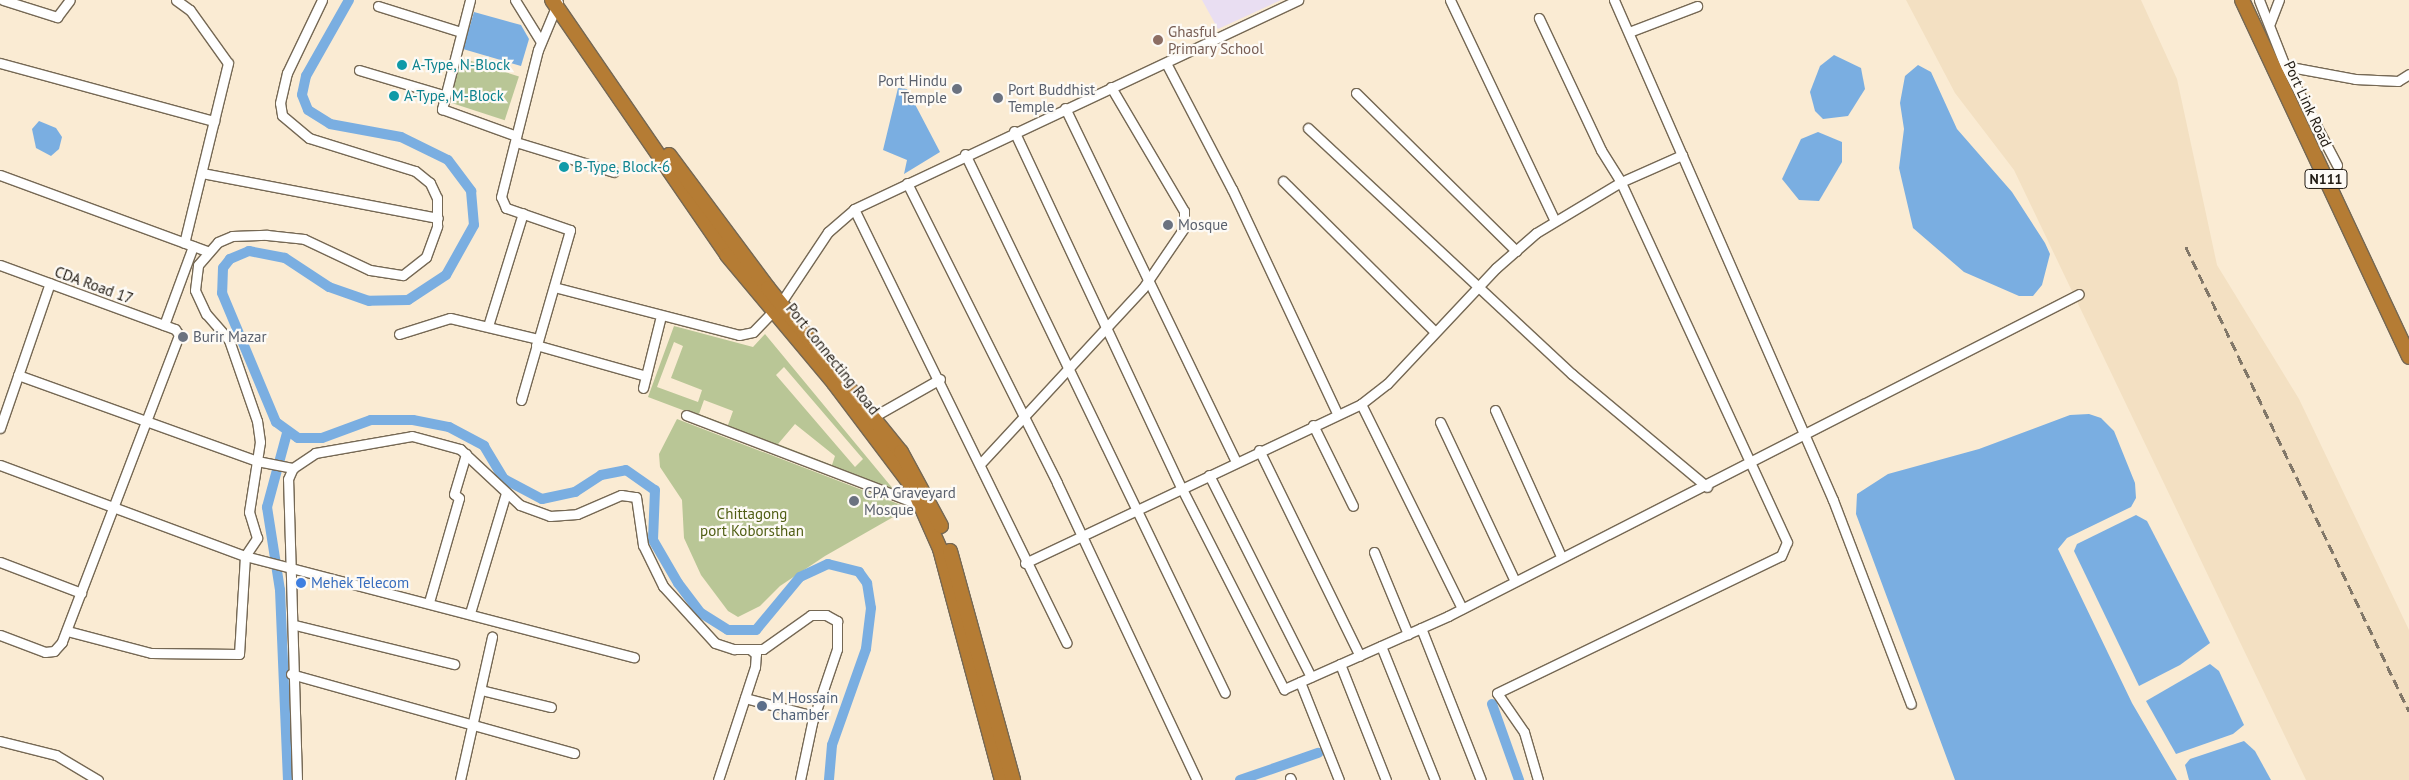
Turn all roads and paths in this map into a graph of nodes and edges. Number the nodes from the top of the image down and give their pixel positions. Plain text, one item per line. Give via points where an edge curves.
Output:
1 (3, 0) edge
2 (70, 0) edge
3 (176, 0) edge
4 (322, 0) edge
5 (470, 0) edge
6 (515, 0) edge
7 (1298, 0) edge
8 (1450, 0) edge
9 (1614, 0) edge
10 (2242, 0) edge
11 (2259, 0) edge
12 (2279, 0) edge
13 (557, 2) edge
14 (378, 6) dead end
15 (1697, 6) dead end
16 (1539, 18) dead end
17 (2270, 23) junction
18 (461, 32) junction
19 (1629, 32) junction
20 (540, 42) junction
21 (0, 63) edge
22 (1166, 63) junction
23 (2285, 66) junction
24 (359, 70) dead end
25 (2409, 74) edge
26 (1110, 87) junction
27 (1356, 93) dead end
28 (443, 95) junction
29 (1066, 108) junction
30 (214, 121) junction
31 (1308, 128) dead end
32 (1014, 131) junction
33 (515, 138) junction
34 (965, 154) junction
35 (1682, 155) junction
36 (2337, 165) dead end
37 (614, 172) dead end
38 (202, 173) junction
39 (0, 175) edge
40 (1283, 181) dead end
41 (1621, 182) junction
42 (907, 183) junction
43 (854, 209) junction
44 (523, 214) junction
45 (438, 218) junction
46 (1554, 219) junction
47 (188, 244) junction
48 (207, 251) junction
49 (1516, 251) junction
50 (0, 265) edge
51 (1149, 280) junction
52 (50, 283) junction
53 (1480, 285) junction
54 (554, 287) junction
55 (2079, 294) dead end
56 (777, 308) junction
57 (661, 316) junction
58 (164, 325) junction
59 (488, 326) junction
60 (1106, 326) junction
61 (1434, 331) junction
62 (399, 334) dead end
63 (537, 342) junction
64 (2409, 357) edge
65 (1066, 366) junction
66 (18, 375) junction
67 (646, 376) junction
68 (940, 380) junction
69 (643, 388) dead end
70 (521, 400) dead end
71 (1361, 404) junction
72 (1495, 410) dead end
73 (1337, 413) junction
74 (686, 415) dead end
75 (873, 417) junction
76 (1022, 417) junction
77 (146, 422) junction
78 (1440, 422) dead end
79 (1313, 425) junction
80 (0, 428) edge
81 (1802, 432) junction
82 (1260, 450) junction
83 (466, 454) junction
84 (1751, 460) junction
85 (259, 461) junction
86 (1236, 462) junction
87 (981, 463) junction
88 (0, 465) edge
89 (289, 467) junction
90 (1209, 475) junction
91 (1707, 487) junction
92 (1182, 489) junction
93 (506, 493) junction
94 (921, 505) junction
95 (1353, 506) dead end
96 (114, 508) junction
97 (1134, 511) junction
98 (1081, 536) junction
99 (1374, 552) dead end
100 (244, 556) junction
101 (1560, 556) junction
102 (0, 562) edge
103 (1025, 563) junction
104 (287, 568) junction
105 (1514, 579) junction
106 (82, 593) junction
107 (429, 602) junction
108 (1462, 608) junction
109 (470, 613) junction
110 (295, 625) junction
111 (1422, 628) junction
112 (67, 631) junction
113 (1408, 634) junction
114 (0, 635) edge
115 (492, 637) dead end
116 (1067, 643) dead end
117 (1381, 646) junction
118 (751, 650) junction
119 (1360, 656) junction
120 (634, 657) dead end
121 (454, 664) dead end
122 (1340, 664) junction
123 (291, 674) junction
124 (1312, 677) junction
125 (1300, 682) junction
126 (480, 690) junction
127 (1225, 693) dead end
128 (745, 698) junction
129 (1911, 704) dead end
130 (551, 708) dead end
131 (814, 716) junction
132 (473, 725) junction
133 (0, 741) edge
134 (574, 753) dead end
135 (98, 780) edge
136 (297, 780) edge
137 (460, 780) edge
138 (718, 780) edge
139 (800, 780) edge
140 (1002, 780) edge
141 (1013, 780) edge
142 (1197, 780) edge
143 (1339, 780) edge
144 (1386, 780) edge
145 (1436, 780) edge
146 (1481, 780) edge
147 (1538, 780) edge

1 - 2 street via 57,17
3 - 30 street via 190,10 228,63
4 - 45 street via 287,73 280,103 282,115 309,138 415,171 430,182
5 - 18 street
6 - 20 street
7 - 22 street
8 - 46 street
9 - 19 street
10 - 64 highway, Port Link Road / N111
11 - 17 street
12 - 17 street
13 - 20 street
13 - 56 highway, Port Connecting Road
14 - 18 street
15 - 19 street
16 - 41 street via 1601,150
17 - 23 street
18 - 28 street
19 - 35 street
20 - 33 street
21 - 30 street
22 - 26 street
22 - 73 street via 1232,189
23 - 25 street via 2355,79 2398,80
23 - 36 street
24 - 28 street
26 - 29 street
26 - 51 street via 1184,211 1180,238
27 - 49 street
28 - 33 street via 442,108 446,113
29 - 32 street
29 - 51 street
30 - 38 street
31 - 53 street
32 - 34 street
32 - 60 street
33 - 37 street
33 - 44 street via 501,204
34 - 42 street
34 - 65 street
35 - 41 street
35 - 81 street
38 - 45 street
38 - 47 street
39 - 47 street
40 - 61 street
41 - 46 street
41 - 84 street
42 - 43 street
42 - 76 street
43 - 56 street via 828,232
43 - 68 street
44 - 54 street via 570,230
44 - 59 street
45 - 48 street via 426,257 403,275 370,270 304,239 289,236 232,236
46 - 49 street
47 - 48 street
47 - 58 street
48 - 85 street via 198,265 195,290 206,314 229,340 252,398 260,442
49 - 53 street
50 - 52 street, CDA Road 17
51 - 60 street
51 - 86 street
52 - 58 street, CDA Road 17
52 - 66 street
53 - 61 street
53 - 91 street via 1572,374
54 - 57 street
54 - 63 street
55 - 81 street
56 - 57 street via 753,332 739,335
56 - 75 highway, Port Connecting Road
56 - 94 highway, Port Connecting Road via 886,449
57 - 67 street
58 - 77 street, CDA Road 17 via 178,331
59 - 62 street via 450,318
59 - 63 street
60 - 65 street
60 - 92 street
61 - 71 street via 1387,384
63 - 67 street
63 - 70 street
65 - 76 street
65 - 97 street
66 - 77 street
66 - 80 street
67 - 69 street
68 - 75 street
68 - 87 street
71 - 73 street
71 - 108 street
72 - 101 street
73 - 79 street
74 - 94 street
75 - 141 highway, Port Connecting Road via 915,473 939,520 970,615
76 - 87 street
76 - 98 street
77 - 85 street
77 - 96 street
78 - 105 street
79 - 82 street
79 - 95 street
81 - 84 street
81 - 129 street
82 - 86 street
82 - 119 street
83 - 89 street via 412,436 332,448
83 - 93 street
83 - 107 street via 454,494 459,498
84 - 91 street
84 - 147 street via 1787,542 1781,556 1497,693 1524,732
85 - 89 street
85 - 100 street via 249,512 257,538
86 - 90 street
87 - 103 street
88 - 96 street
89 - 104 street
90 - 92 street
90 - 124 street
91 - 101 street
92 - 97 street
92 - 125 street via 1284,689
93 - 109 street
93 - 118 street via 520,505 550,516 577,514 620,495 636,497 643,545 674,603 715,643
94 - 140 highway, Port Connecting Road via 958,610
96 - 100 street
96 - 106 street
97 - 98 street
97 - 127 street
98 - 103 street
98 - 142 street
99 - 113 street
100 - 104 street
100 - 112 street via 239,654 151,653
101 - 105 street
102 - 106 street
103 - 116 street
104 - 107 street
104 - 110 street
105 - 108 street
106 - 112 street
107 - 109 street
108 - 111 street
109 - 120 street
110 - 121 street
110 - 123 street
111 - 113 street
111 - 146 street
112 - 114 street via 58,648 50,652
113 - 117 street
115 - 126 street
117 - 119 street
117 - 145 street
118 - 128 street via 756,660
118 - 131 street via 769,646 811,615 826,615 836,622 837,649
119 - 122 street
122 - 124 street
122 - 144 street
123 - 132 street
123 - 136 street
124 - 125 street
125 - 143 street
126 - 130 street
126 - 132 street
128 - 131 street
128 - 138 street
131 - 139 street
132 - 134 street
132 - 137 street
133 - 135 street via 56,755

